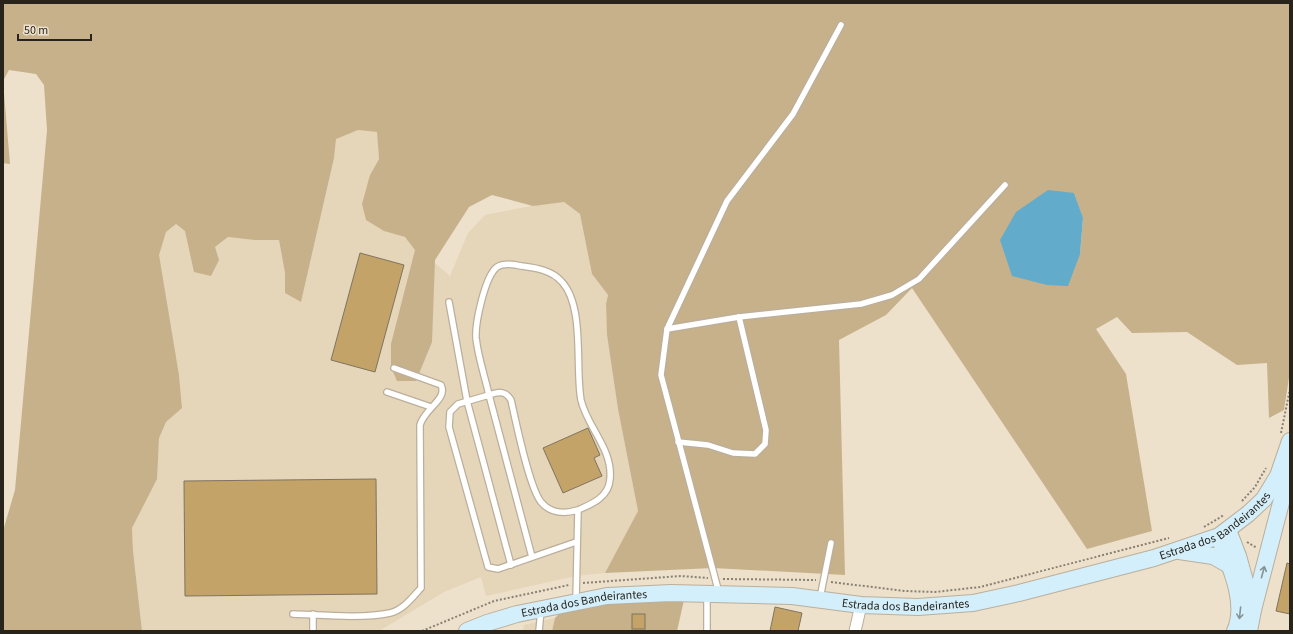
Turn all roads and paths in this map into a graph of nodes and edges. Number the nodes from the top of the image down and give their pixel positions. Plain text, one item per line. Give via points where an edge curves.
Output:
1 (841, 25) dead end
2 (1004, 185) dead end
3 (449, 302) dead end
4 (739, 317) junction
5 (667, 329) junction
6 (394, 368) dead end
7 (1290, 389) edge
8 (387, 392) dead end
9 (489, 395) junction
10 (467, 401) junction
11 (431, 407) junction
12 (1285, 438) edge
13 (678, 442) junction
14 (1283, 465) junction
15 (1267, 467) dead end
16 (1241, 502) dead end
17 (578, 510) junction
18 (1228, 513) dead end
19 (1198, 529) dead end
20 (1223, 533) junction
21 (576, 542) junction
22 (831, 543) dead end
23 (1174, 544) junction
24 (532, 557) junction
25 (511, 565) junction
26 (1229, 565) junction
27 (823, 581) junction
28 (577, 584) junction
29 (714, 588) junction
30 (820, 599) junction
31 (576, 601) junction
32 (861, 605) junction
33 (541, 608) junction
34 (1253, 610) junction
35 (293, 614) dead end
36 (313, 614) junction
37 (313, 631) edge
38 (422, 631) edge
39 (467, 631) edge
40 (539, 631) edge
41 (707, 631) edge
42 (855, 631) edge
43 (1235, 631) edge
44 (1249, 631) edge

1 - 5 lane via 793,114 726,201
2 - 4 lane via 919,279 892,295 861,304
3 - 10 lane
4 - 5 lane
4 - 13 lane via 766,430 765,444 755,454 747,454
5 - 13 lane via 661,375
6 - 11 lane via 441,385 444,390 443,396
7 - 12 path
8 - 11 lane
9 - 10 lane
9 - 17 lane via 503,392 508,394 511,400 531,479 542,503 557,512
9 - 17 lane via 476,339 476,325 489,279 497,267 503,265 536,268 552,273 568,289 574,306 582,402 603,446 610,469 608,489 602,498
9 - 24 lane
10 - 25 lane
10 - 25 lane via 452,408 448,418 449,427 488,567 494,569
11 - 36 lane via 420,425 420,588 409,603 391,613
12 - 14 main road, Estrada dos Bandeirantes
13 - 29 lane
14 - 20 main road, Estrada dos Bandeirantes via 1264,499
34 -> 14 main road via 1283,495
15 - 16 path via 1255,487
17 - 21 lane
18 - 19 path
20 - 23 main road, Estrada dos Bandeirantes
20 - 26 main road
20 - 34 main road via 1240,563
21 - 24 lane
21 - 28 lane
22 - 27 lane
23 - 26 main road via 1213,556
23 - 27 path via 980,587 935,592 905,592
23 - 32 main road, Estrada dos Bandeirantes via 973,603 918,607
24 - 25 lane
26 -> 43 main road via 1241,608
27 - 29 path
27 - 30 lane
28 - 29 path via 681,576
28 - 31 lane
28 - 38 path via 494,601
29 - 30 main road, Estrada dos Bandeirantes
29 - 31 main road, Estrada dos Bandeirantes via 607,596
29 - 41 lane
30 - 32 main road, Estrada dos Bandeirantes
31 - 33 main road, Estrada dos Bandeirantes
32 - 42 street
33 - 39 main road, Estrada dos Bandeirantes via 487,622
33 - 40 lane
34 - 44 main road
35 - 36 lane
36 - 37 lane

